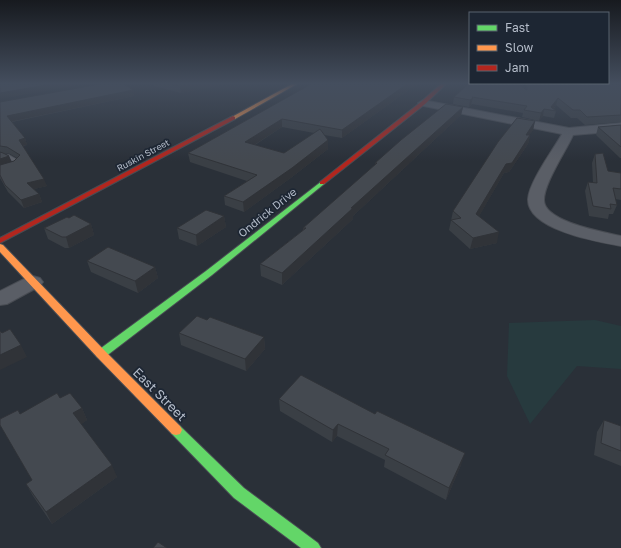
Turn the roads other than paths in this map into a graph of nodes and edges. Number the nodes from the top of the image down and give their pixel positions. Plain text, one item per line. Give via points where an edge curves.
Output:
1 (248, 110) edge
2 (415, 110) edge
3 (456, 110) edge
4 (621, 127) edge
5 (569, 132) junction
6 (0, 156) edge
7 (0, 170) edge
8 (0, 241) edge
9 (621, 241) edge
10 (0, 247) edge
11 (33, 282) junction
12 (0, 299) edge
13 (101, 354) junction
14 (313, 548) edge

1 - 8 street, Ruskin Street
2 - 13 street, Ondrick Drive via 209,273
3 - 5 street
4 - 5 street
5 - 9 street via 539,187 536,201 539,211 554,222 578,231
6 - 7 lane via 7,156 18,162 14,166
10 - 11 street, East Street
11 - 12 street
11 - 13 street, East Street
13 - 14 street, East Street via 239,493

